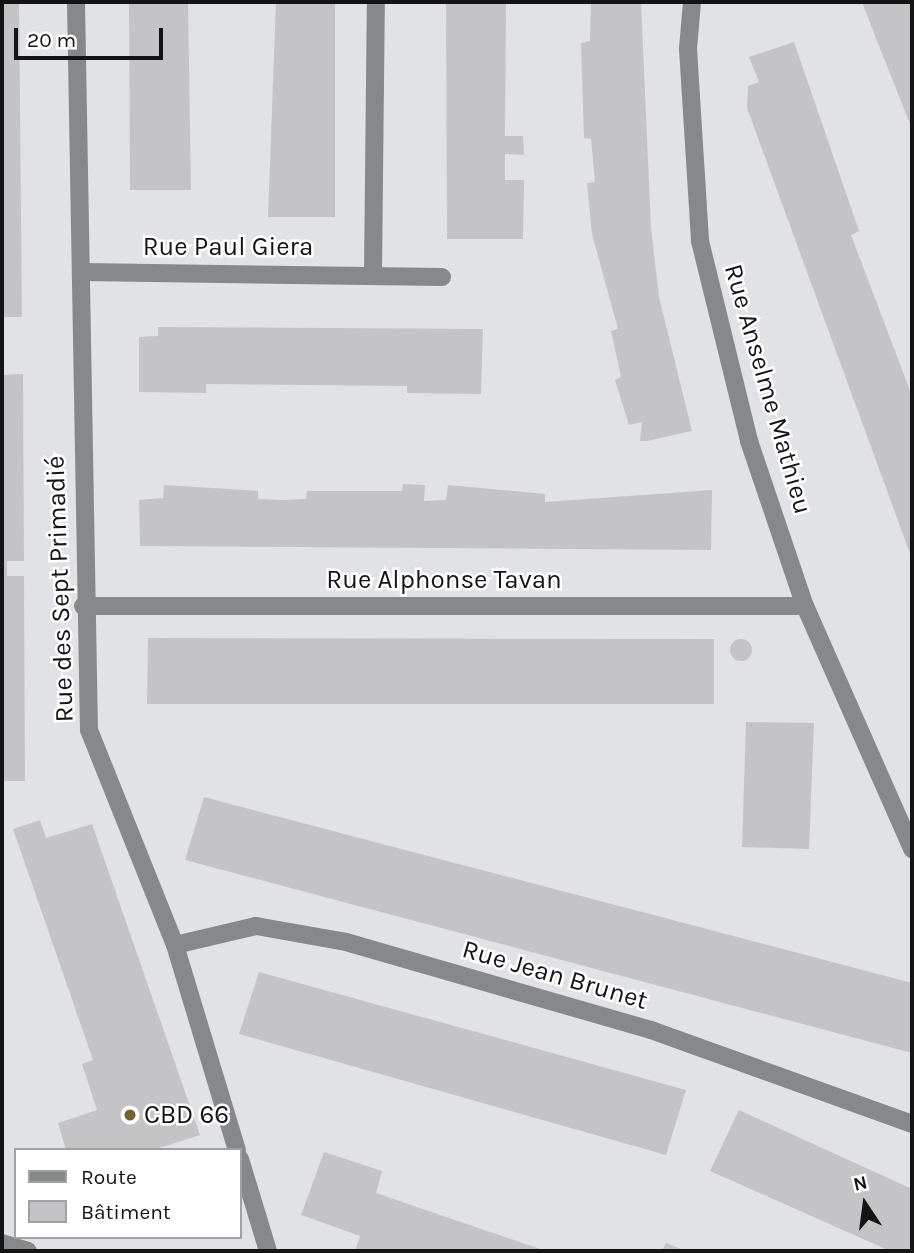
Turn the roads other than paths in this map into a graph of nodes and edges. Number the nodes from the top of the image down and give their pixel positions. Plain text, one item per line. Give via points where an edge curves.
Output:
1 (76, 2) edge
2 (376, 2) edge
3 (692, 2) edge
4 (82, 272) junction
5 (373, 274) junction
6 (442, 277) dead end
7 (83, 606) junction
8 (806, 606) junction
9 (912, 849) edge
10 (175, 944) junction
11 (912, 1124) edge
12 (236, 1148) edge
13 (242, 1166) edge
14 (2, 1243) edge
15 (23, 1251) edge
16 (268, 1251) edge

1 - 4 street, Rue des Sept Primadié
2 - 5 street
3 - 8 street, Rue Anselme Mathieu via 688,49 700,241 749,440
4 - 5 street, Rue Paul Giera
4 - 7 street, Rue des Sept Primadié
5 - 6 street, Rue Paul Giera
7 - 8 street, Rue Alphonse Tavan
7 - 10 street, Rue des Sept Primadié via 89,730
8 - 9 street, Rue Anselme Mathieu
10 - 11 street, Rue Jean Brunet via 256,926 346,942 651,1030
10 - 12 street, Rue des Sept Primadié
13 - 16 street
14 - 15 street

